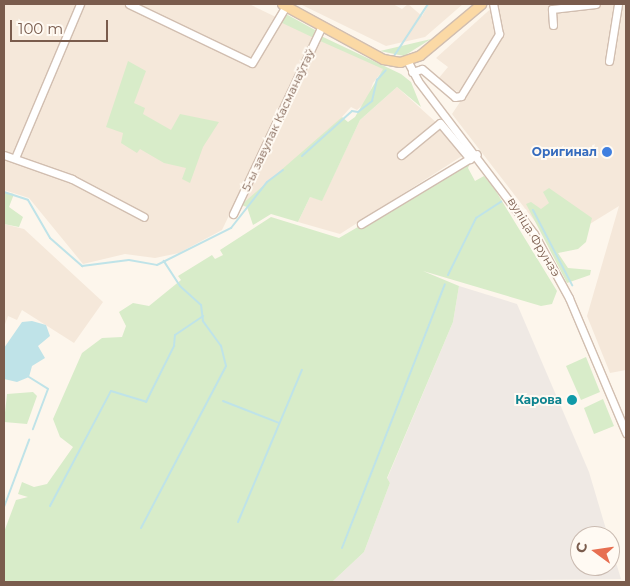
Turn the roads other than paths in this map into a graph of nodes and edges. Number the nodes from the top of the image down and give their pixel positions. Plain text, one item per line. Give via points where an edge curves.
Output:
1 (80, 4) edge
2 (129, 4) edge
3 (481, 4) edge
4 (494, 4) edge
5 (596, 4) edge
6 (618, 4) edge
7 (284, 5) edge
8 (553, 25) dead end
9 (322, 26) junction
10 (609, 61) dead end
11 (408, 62) junction
12 (412, 72) junction
13 (477, 154) junction
14 (4, 155) edge
15 (401, 155) dead end
16 (15, 158) junction
17 (470, 159) junction
18 (233, 214) dead end
19 (144, 217) dead end
20 (361, 224) dead end
21 (626, 433) edge

1 - 16 street
2 - 7 street via 252,63
3 - 11 main road
4 - 12 street via 499,34 461,96 455,97 422,69
5 - 8 street via 552,9
6 - 10 street
7 - 9 main road
9 - 11 main road via 383,58
9 - 18 street, 5-ы завулак Касманаўтаў
11 - 12 street, вуліца Фрунзэ
12 - 13 street, вуліца Фрунзэ
13 - 17 street
13 - 21 street, вуліца Фрунзэ via 516,205 566,293
14 - 16 street
15 - 17 street via 440,122
16 - 19 street via 72,179
17 - 20 street

